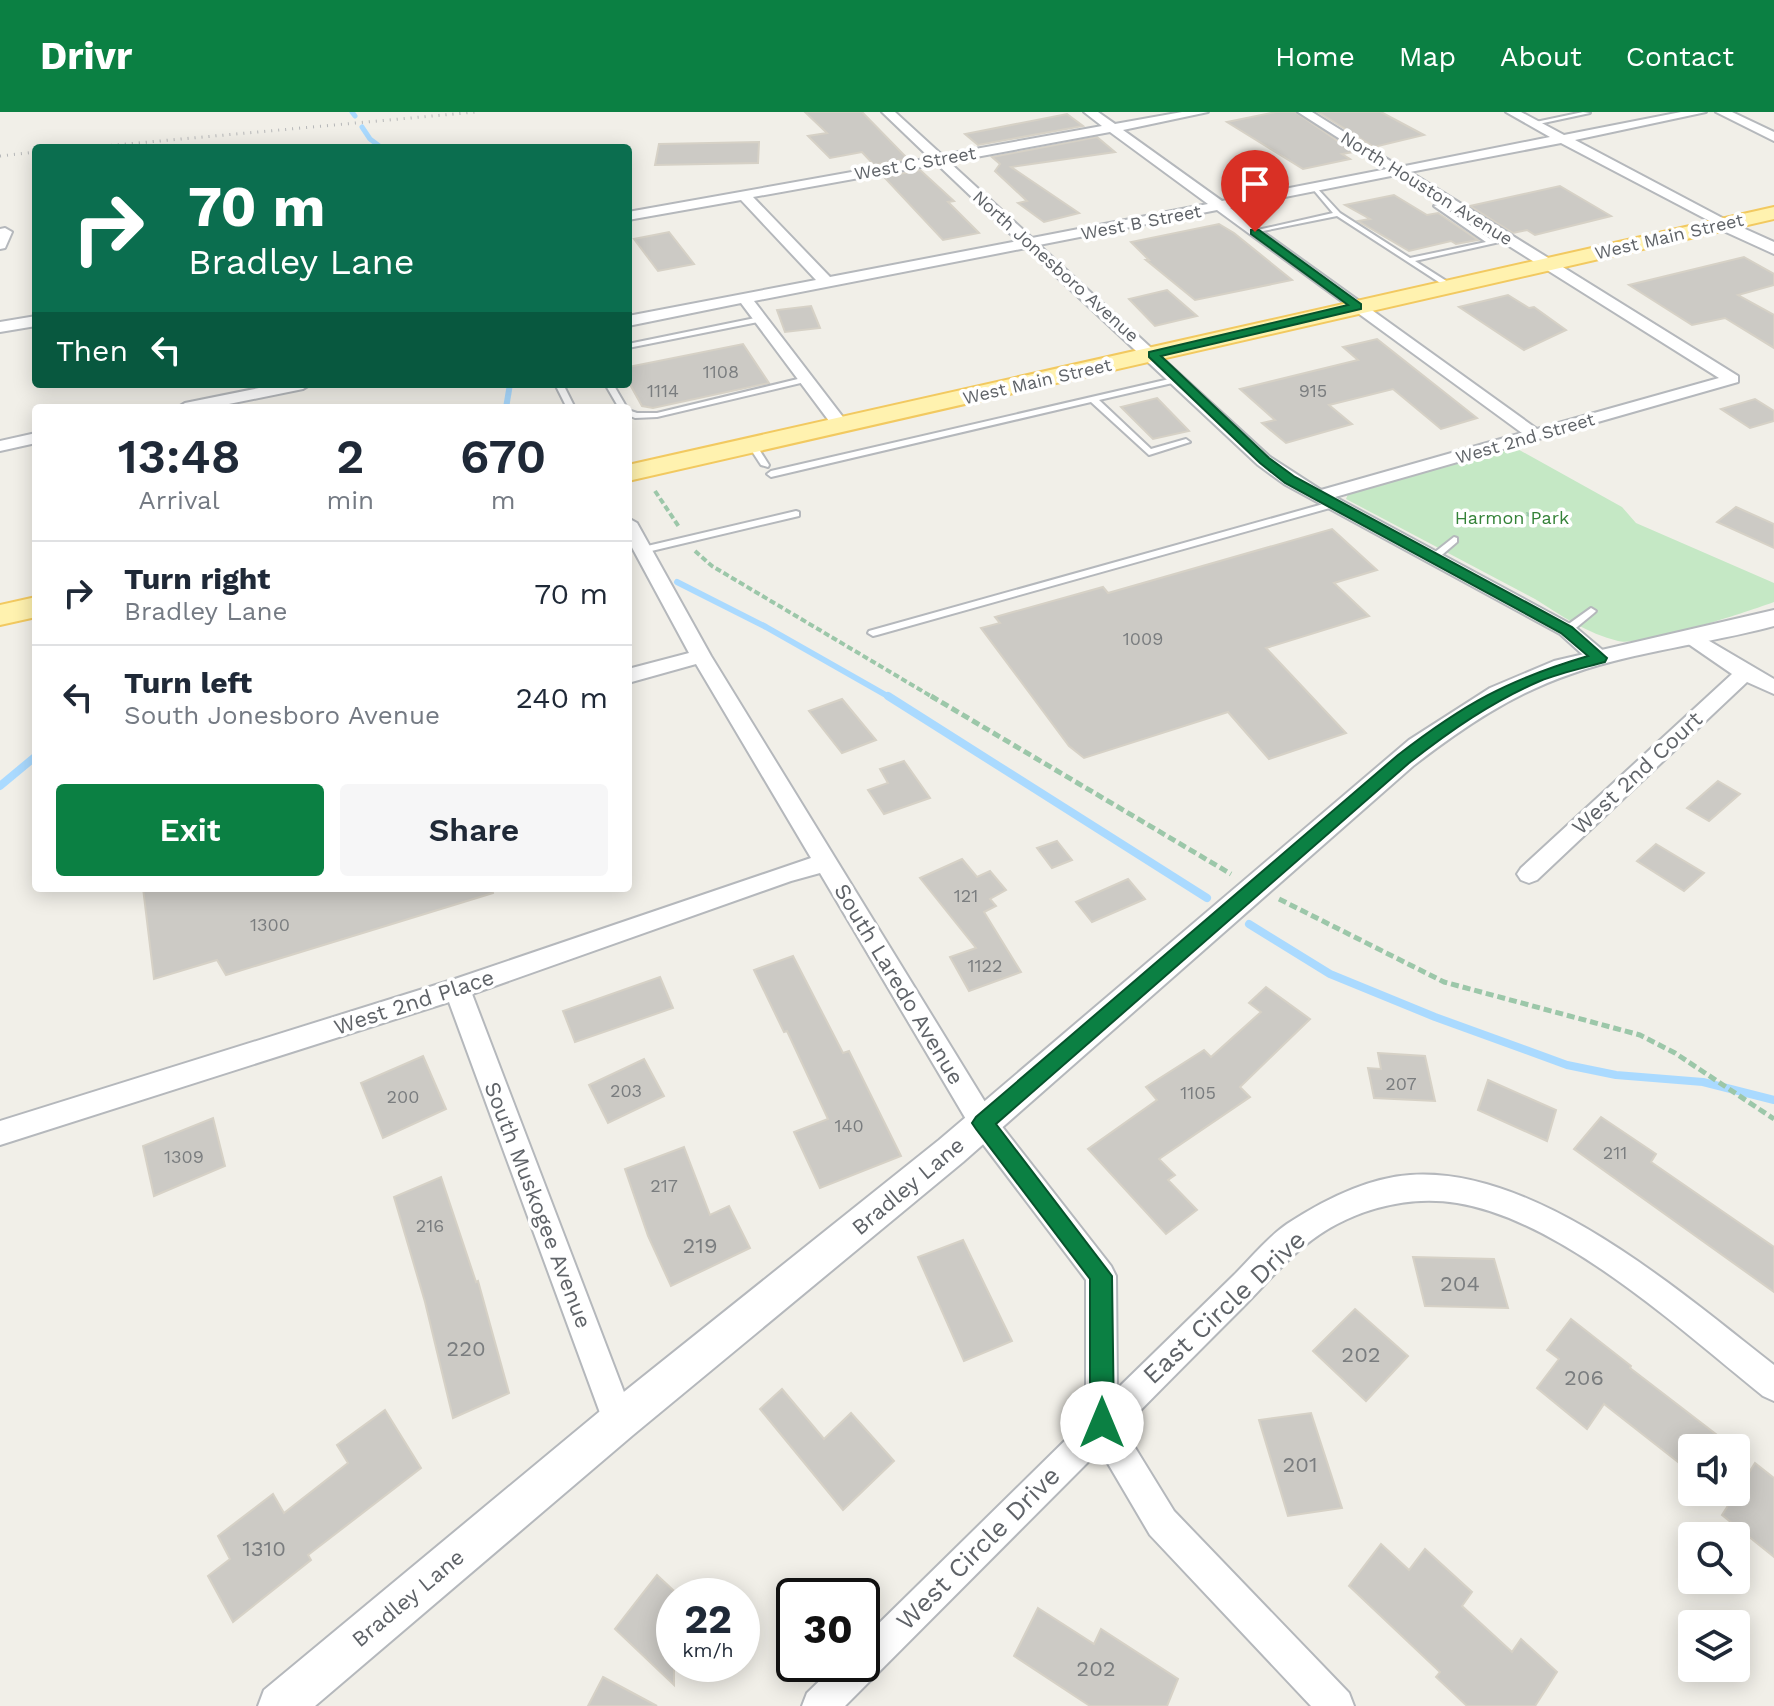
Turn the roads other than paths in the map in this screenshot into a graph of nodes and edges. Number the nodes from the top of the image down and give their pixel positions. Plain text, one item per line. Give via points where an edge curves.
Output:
1 (888, 112) edge
2 (1090, 112) edge
3 (1202, 112) edge
4 (1304, 112) edge
5 (1512, 112) edge
6 (1700, 112) edge
7 (1722, 112) edge
8 (1587, 113) edge
9 (1534, 123) junction
10 (1112, 128) junction
11 (1774, 137) edge
12 (1564, 139) junction
13 (938, 159) junction
14 (1400, 171) junction
15 (1315, 188) junction
16 (743, 194) junction
17 (1451, 203) junction
18 (1219, 206) junction
19 (1774, 213) edge
20 (1338, 214) junction
21 (632, 215) edge
22 (1723, 224) junction
23 (1255, 232) junction
24 (1510, 239) junction
25 (1032, 243) junction
26 (1492, 243) junction
27 (1774, 249) edge
28 (1409, 260) junction
29 (1550, 264) junction
30 (827, 283) junction
31 (1448, 286) junction
32 (745, 299) junction
33 (1357, 307) junction
34 (760, 319) junction
35 (632, 320) edge
36 (32, 322) edge
37 (0, 327) edge
38 (632, 345) edge
39 (1153, 355) junction
40 (806, 379) junction
41 (1178, 379) junction
42 (1732, 379) joint
43 (282, 388) edge
44 (271, 390) junction
45 (1093, 399) junction
46 (204, 404) edge
47 (276, 404) edge
48 (632, 414) edge
49 (841, 425) junction
50 (1535, 435) junction
51 (32, 439) edge
52 (1186, 442) dead end
53 (0, 446) edge
54 (763, 461) junction
55 (632, 472) edge
56 (1326, 500) junction
57 (796, 514) dead end
58 (632, 530) edge
59 (1454, 540) dead end
60 (643, 550) junction
61 (1433, 558) junction
62 (32, 608) edge
63 (1591, 611) dead end
64 (0, 615) edge
65 (1774, 618) edge
66 (1567, 630) junction
67 (873, 633) dead end
68 (1694, 638) junction
69 (701, 656) junction
70 (1599, 658) junction
71 (1745, 673) junction
72 (632, 675) edge
73 (1774, 687) edge
74 (826, 863) junction
75 (1529, 874) dead end
76 (457, 989) junction
77 (983, 1123) junction
78 (0, 1133) edge
79 (1774, 1385) edge
80 (619, 1421) junction
81 (1102, 1423) junction
82 (280, 1706) edge
83 (820, 1706) edge
84 (1336, 1706) edge

1 - 13 street, North Jonesboro Avenue
2 - 10 street
3 - 10 street, West C Street
4 - 14 street, North Houston Avenue
5 - 9 street
6 - 12 street, West B Street
7 - 11 street
8 - 9 lane
9 - 12 street
10 - 13 street, West C Street
10 - 18 street
12 - 14 street, West B Street
12 - 22 street
13 - 16 street, West C Street
13 - 25 street, North Jonesboro Avenue
14 - 15 street, West B Street
14 - 17 street, North Houston Avenue
15 - 18 street, West B Street
15 - 20 lane
16 - 21 street, West C Street
16 - 30 street
17 - 24 street, North Houston Avenue
17 - 26 lane via 1437,206
18 - 23 street
18 - 25 street, West B Street
19 - 22 main road, West Main Street
20 - 23 lane
20 - 28 lane
22 - 27 street
22 - 29 main road, West Main Street
23 - 33 street
24 - 26 lane
24 - 29 street, North Houston Avenue
25 - 30 street, West B Street
25 - 39 street, North Jonesboro Avenue
26 - 28 lane
28 - 31 lane
29 - 31 main road, West Main Street
29 - 42 street, North Houston Avenue
30 - 32 street, West B Street
31 - 33 main road, West Main Street
32 - 34 street
32 - 35 street, West B Street
33 - 39 main road, West Main Street
33 - 50 street
34 - 38 lane
34 - 40 street
36 - 37 street
39 - 41 street, North Jonesboro Avenue
39 - 49 main road, West Main Street
40 - 48 lane via 657,415
40 - 49 street
41 - 45 lane
41 - 56 street, North Jonesboro Avenue via 1264,461
42 - 50 street, West 2nd Street
43 - 44 street
44 - 46 street
44 - 47 street
45 - 52 lane via 1149,452
45 - 54 lane
49 - 54 main road, West Main Street
50 - 56 street, West 2nd Street
51 - 53 street
54 - 55 main road, West Main Street
56 - 61 street, North Jonesboro Avenue
56 - 67 lane
57 - 60 lane
58 - 60 street, South Laredo Avenue
59 - 61 lane
60 - 69 street, South Laredo Avenue
61 - 66 street, North Jonesboro Avenue
62 - 64 main road
63 - 66 lane
65 - 68 street, Bradley Lane
66 - 70 street, North Jonesboro Avenue
68 - 70 street, Bradley Lane
68 - 71 street
69 - 72 street
69 - 74 street, South Laredo Avenue
70 - 77 street, Bradley Lane via 1537,676 1450,723
71 - 73 street
71 - 75 street, West 2nd Court
74 - 76 street, West 2nd Place
74 - 77 street, South Laredo Avenue
76 - 78 street, West 2nd Place
76 - 80 street, South Muskogee Avenue
77 - 80 street, Bradley Lane
77 - 81 street, South Laredo Avenue via 1101,1276
79 - 81 street, East Circle Drive via 1596,1249 1468,1191 1412,1188 1351,1202 1294,1236
80 - 82 street, Bradley Lane
81 - 83 street, West Circle Drive
81 - 84 street via 1162,1523

